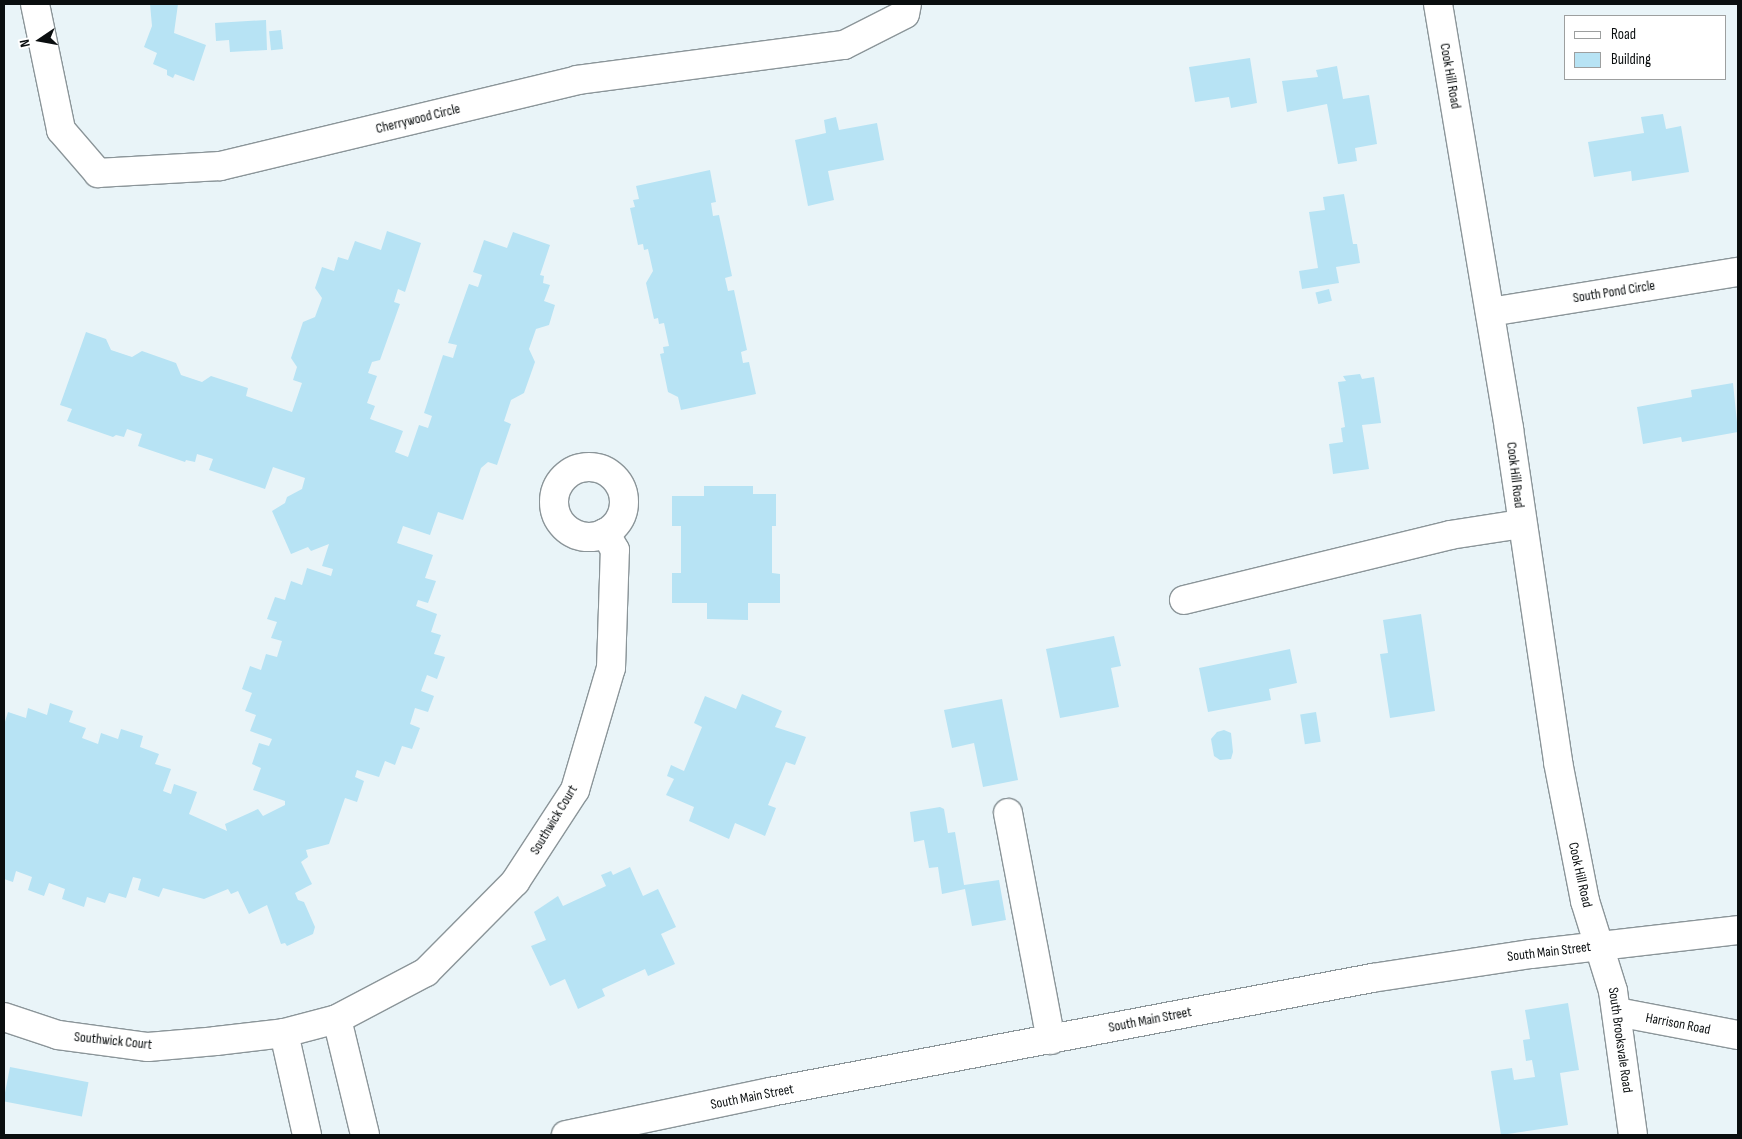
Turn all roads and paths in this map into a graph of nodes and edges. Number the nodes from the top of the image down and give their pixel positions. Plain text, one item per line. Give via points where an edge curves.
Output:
1 (35, 4) edge
2 (907, 4) edge
3 (1438, 4) edge
4 (1738, 272) edge
5 (1490, 312) junction
6 (1522, 524) junction
7 (605, 533) dead end
8 (1184, 600) dead end
9 (1008, 813) dead end
10 (1738, 930) edge
11 (1599, 946) junction
12 (1617, 1012) junction
13 (4, 1017) edge
14 (337, 1019) junction
15 (284, 1033) junction
16 (1738, 1035) edge
17 (1051, 1040) junction
18 (626, 1129) edge
19 (307, 1135) edge
20 (364, 1135) edge
21 (566, 1135) edge
22 (1633, 1135) edge

1 - 2 main road, Cherrywood Circle via 61,130 98,173 220,166 577,80 844,45 905,14
3 - 5 main road, Cook Hill Road
4 - 5 main road, South Pond Circle
5 - 6 main road, Cook Hill Road
6 - 8 main road via 1450,535
6 - 11 main road, Cook Hill Road via 1571,836
7 - 14 main road, Southwick Court via 615,550 611,668 575,790 515,882 426,972
9 - 17 main road
10 - 11 main road, South Main Street
11 - 12 main road, South Brooksvale Road
11 - 17 main road, South Main Street via 1372,978
12 - 16 main road, Harrison Road
12 - 22 main road, South Brooksvale Road
13 - 15 main road, Southwick Court via 58,1034 148,1047
14 - 15 main road, Southwick Court
14 - 20 main road
15 - 19 main road
17 - 18 main road, South Main Street
18 - 21 main road, South Main Street

